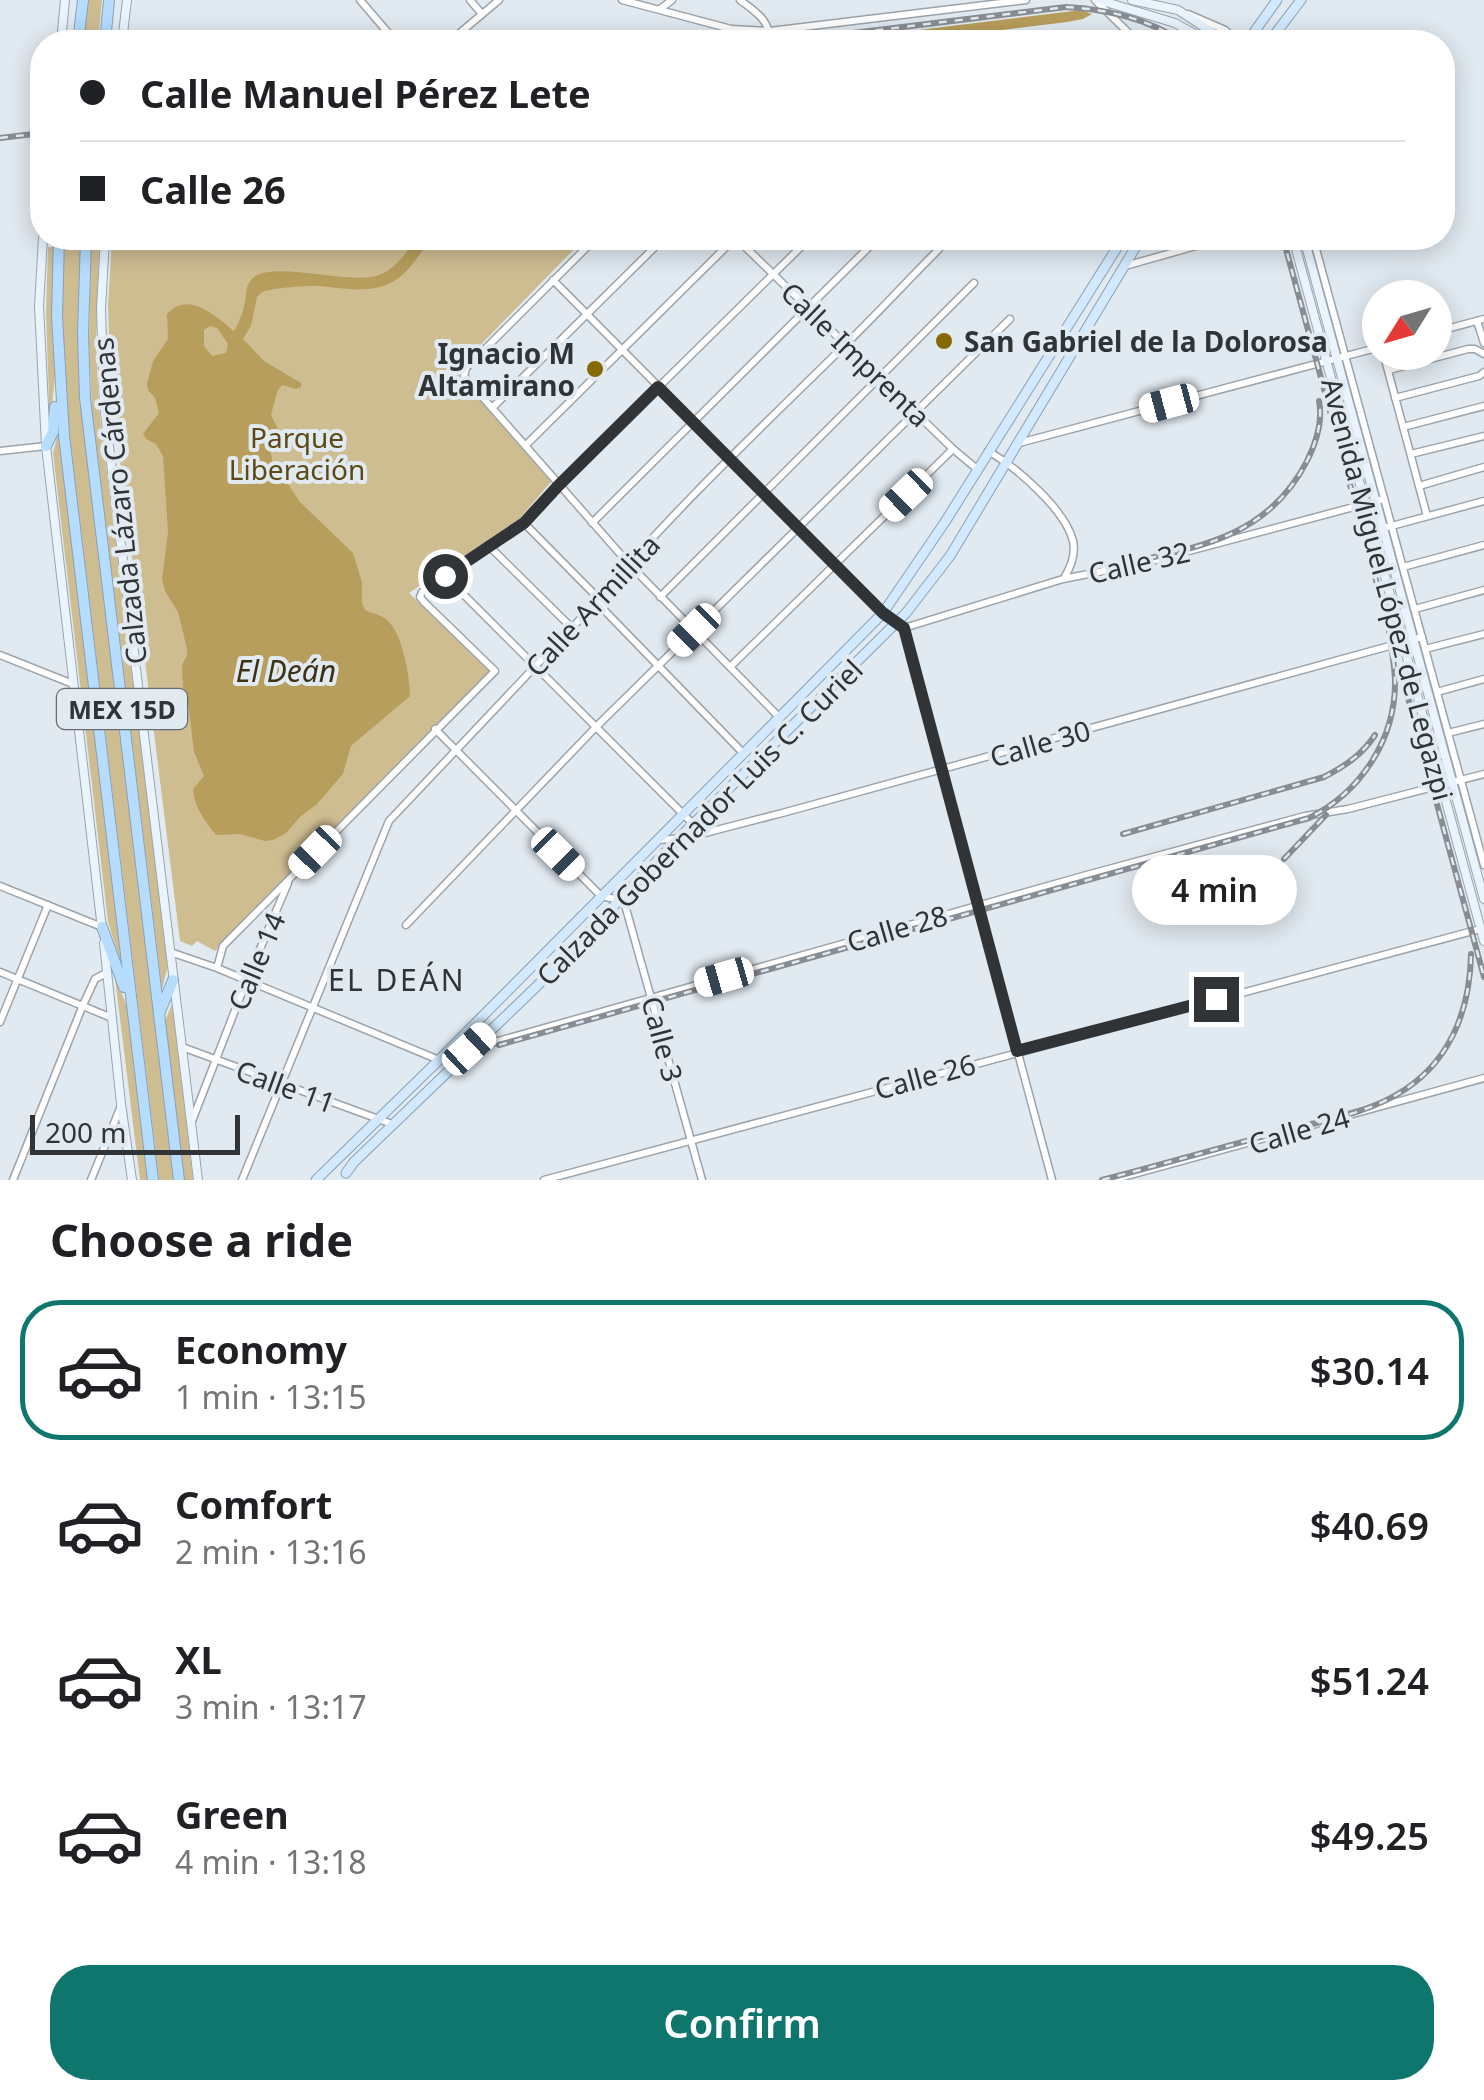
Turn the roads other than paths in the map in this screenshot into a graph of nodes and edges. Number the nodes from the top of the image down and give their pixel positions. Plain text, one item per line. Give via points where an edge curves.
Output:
1 (65, 0) edge
2 (83, 0) edge
3 (109, 0) edge
4 (127, 0) edge
5 (360, 0) edge
6 (470, 0) edge
7 (499, 0) edge
8 (622, 0) edge
9 (672, 0) edge
10 (740, 0) edge
11 (1026, 0) edge
12 (1096, 0) edge
13 (1132, 0) edge
14 (1277, 0) edge
15 (1301, 0) edge
16 (660, 10) junction
17 (1178, 10) junction
18 (482, 14) junction
19 (62, 30) edge
20 (79, 30) edge
21 (105, 30) edge
22 (123, 30) edge
23 (386, 30) edge
24 (463, 30) edge
25 (757, 30) edge
26 (769, 30) edge
27 (778, 30) edge
28 (1126, 30) edge
29 (1188, 30) edge
30 (1209, 30) edge
31 (1225, 30) edge
32 (1255, 30) edge
33 (1277, 30) edge
34 (42, 250) edge
35 (59, 250) edge
36 (86, 250) edge
37 (104, 250) edge
38 (584, 250) edge
39 (652, 250) edge
40 (724, 250) edge
41 (748, 250) edge
42 (797, 250) edge
43 (866, 250) edge
44 (936, 250) edge
45 (1116, 250) edge
46 (1134, 250) edge
47 (1181, 250) edge
48 (1296, 250) edge
49 (1308, 250) edge
50 (1317, 250) edge
51 (1124, 266) junction
52 (772, 274) junction
53 (553, 280) junction
54 (974, 283) dead end
55 (807, 308) junction
56 (586, 314) junction
57 (1010, 319) dead end
58 (1480, 320) edge
59 (1452, 327) edge
60 (1483, 338) edge
61 (847, 344) junction
62 (622, 350) junction
63 (1452, 352) edge
64 (1362, 354) edge
65 (1484, 354) edge
66 (1342, 357) junction
67 (1326, 362) junction
68 (1389, 370) edge
69 (59, 371) junction
70 (1484, 372) edge
71 (881, 378) junction
72 (658, 387) junction
73 (1395, 398) junction
74 (1484, 406) edge
75 (492, 408) junction
76 (916, 412) junction
77 (694, 422) junction
78 (1403, 427) junction
79 (1484, 436) edge
80 (1015, 444) junction
81 (46, 446) junction
82 (526, 446) junction
83 (953, 449) junction
84 (0, 451) edge
85 (988, 451) junction
86 (1410, 454) junction
87 (729, 458) junction
88 (1005, 461) junction
89 (1484, 467) edge
90 (977, 469) junction
91 (559, 485) junction
92 (1419, 486) junction
93 (764, 493) junction
94 (1380, 500) junction
95 (1484, 501) edge
96 (1365, 504) junction
97 (1428, 516) junction
98 (524, 523) junction
99 (592, 523) junction
100 (798, 527) junction
101 (1388, 527) junction
102 (1373, 531) junction
103 (488, 545) junction
104 (1484, 545) edge
105 (629, 564) junction
106 (835, 564) junction
107 (1403, 567) junction
108 (445, 576) junction
109 (1063, 579) junction
110 (1484, 590) edge
111 (660, 596) junction
112 (599, 599) junction
113 (1414, 609) junction
114 (883, 613) junction
115 (900, 626) junction
116 (572, 628) junction
117 (694, 630) junction
118 (1484, 634) edge
119 (1418, 638) junction
120 (1403, 642) junction
121 (1425, 649) junction
122 (0, 655) edge
123 (658, 666) junction
124 (536, 667) junction
125 (730, 667) junction
126 (1484, 679) edge
127 (73, 684) junction
128 (1437, 692) junction
129 (780, 718) junction
130 (1484, 724) edge
131 (596, 727) junction
132 (436, 729) junction
133 (1448, 733) junction
134 (455, 750) junction
135 (743, 753) junction
136 (940, 770) junction
137 (1484, 774) edge
138 (1456, 781) junction
139 (1442, 785) junction
140 (516, 810) junction
141 (684, 814) junction
142 (693, 824) junction
143 (678, 838) junction
144 (656, 840) junction
145 (1484, 866) edge
146 (291, 877) junction
147 (0, 886) edge
148 (601, 896) junction
149 (1484, 898) edge
150 (620, 901) junction
151 (48, 905) junction
152 (977, 905) junction
153 (406, 925) dead end
154 (102, 927) junction
155 (1482, 928) edge
156 (1484, 941) edge
157 (170, 952) junction
158 (217, 968) junction
159 (0, 972) edge
160 (108, 972) junction
161 (18, 979) junction
162 (173, 980) junction
163 (246, 982) junction
164 (652, 998) junction
165 (84, 1005) junction
166 (131, 1006) junction
167 (314, 1008) junction
168 (159, 1015) junction
169 (113, 1018) junction
170 (0, 1022) edge
171 (180, 1047) junction
172 (469, 1049) junction
173 (1017, 1051) junction
174 (216, 1060) junction
175 (439, 1060) junction
176 (1484, 1078) edge
177 (283, 1084) junction
178 (121, 1104) junction
179 (378, 1119) junction
180 (392, 1124) junction
181 (190, 1126) junction
182 (691, 1140) junction
183 (332, 1165) junction
184 (348, 1176) edge
185 (13, 1180) edge
186 (91, 1180) edge
187 (132, 1180) edge
188 (152, 1180) edge
189 (179, 1180) edge
190 (198, 1180) edge
191 (242, 1180) edge
192 (316, 1180) edge
193 (544, 1180) edge
194 (702, 1180) edge
195 (1052, 1180) edge
196 (1112, 1180) edge

1 - 19 main road
2 - 20 highway
3 - 21 highway
4 - 22 main road
5 - 23 street
6 - 18 street
7 - 18 street
8 - 16 street
9 - 16 street
10 - 26 street
11 - 27 street
12 - 28 street
12 - 29 main road
13 - 17 main road
14 - 32 main road
15 - 33 main road
16 - 25 street
17 - 30 main road
17 - 31 street
18 - 24 street
34 - 81 main road
35 - 69 highway, Calzada Lázaro Cárdenas / MEX 15D
36 - 168 highway, Calzada Lázaro Cárdenas / MEX 15D via 87,414
37 - 157 main road, Calzada Lázaro Cárdenas via 104,406
38 - 53 street
39 - 56 street
40 - 62 street
41 - 52 street, Calle Imprenta
42 - 52 street
43 - 55 street
44 - 61 street, Calle Armillita
45 - 85 main road, Calzada Gobernador Luis C. Curiel
46 - 51 main road, Calzada Gobernador Luis C. Curiel
47 - 51 street
48 - 67 main road, Avenida Miguel López de Legazpi
49 - 66 main road, Avenida Miguel López de Legazpi
50 - 66 street, Avenida Miguel López de Legazpi
51 - 80 main road, Calzada Gobernador Luis C. Curiel
52 - 55 street, Calle Imprenta
52 - 72 street
53 - 56 street
53 - 75 street via 464,373
54 - 71 street
55 - 61 street, Calle Imprenta
55 - 77 street
56 - 62 street
56 - 75 street
57 - 76 street
58 - 59 street
58 - 60 street
61 - 71 street, Calle Imprenta
61 - 87 street, Calle Armillita
62 - 72 street
62 - 82 street
63 - 65 street via 1468,348
64 - 66 street
66 - 67 street
66 - 94 main road, Avenida Miguel López de Legazpi
67 - 80 street
67 - 96 main road, Avenida Miguel López de Legazpi
68 - 73 street
69 - 81 highway
69 - 166 highway, Calzada Lázaro Cárdenas / MEX 15D
70 - 73 street
71 - 76 street, Calle Imprenta
71 - 93 street
72 - 77 street
72 - 91 street
73 - 78 street
74 - 78 street
75 - 82 street
76 - 83 street, Calle Imprenta
76 - 100 street
77 - 87 street
77 - 99 street
78 - 86 street
79 - 86 street
80 - 88 main road, Calzada Gobernador Luis C. Curiel
81 - 84 street
81 - 127 main road
82 - 91 street
83 - 90 street, Calle Imprenta
83 - 106 street
85 - 88 street
85 - 90 main road, Calzada Gobernador Luis C. Curiel
86 - 92 street
87 - 93 street
87 - 105 street, Calle Armillita
88 - 109 street via 1068,528 1074,557
88 - 115 main road, Calzada Gobernador Luis C. Curiel
89 - 92 street
90 - 114 main road, Calzada Gobernador Luis C. Curiel
91 - 98 street
91 - 99 street
92 - 97 street
93 - 100 street
93 - 111 street
94 - 96 street, Calle 32
94 - 101 main road, Avenida Miguel López de Legazpi
95 - 97 street
96 - 102 main road, Avenida Miguel López de Legazpi
96 - 109 street, Calle 32
97 - 101 street
98 - 103 street
98 - 112 street
99 - 105 street
100 - 106 street
100 - 117 street
101 - 102 street
101 - 107 street, Avenida Miguel López de Legazpi
101 - 119 main road, Avenida Miguel López de Legazpi
102 - 120 main road, Avenida Miguel López de Legazpi
103 - 108 street
103 - 116 street
104 - 107 street
105 - 111 street
105 - 112 street, Calle Armillita
106 - 114 street
106 - 125 street
107 - 113 street, Avenida Miguel López de Legazpi
108 - 124 street
108 - 132 street, Calle 14 via 420,597 495,671
109 - 115 street, Calle 32
110 - 113 street
111 - 117 street
112 - 116 street, Calle Armillita
112 - 123 street
113 - 119 street, Avenida Miguel López de Legazpi
114 - 115 street
114 - 129 main road, Calzada Gobernador Luis C. Curiel
115 - 136 street
115 - 142 main road, Calzada Gobernador Luis C. Curiel
116 - 124 street, Calle Armillita
117 - 123 street
117 - 125 street
118 - 121 street
119 - 120 street, Calle 30
119 - 121 street, Avenida Miguel López de Legazpi
119 - 138 main road, Avenida Miguel López de Legazpi
120 - 136 street, Calle 30
120 - 139 main road, Avenida Miguel López de Legazpi
121 - 128 street, Avenida Miguel López de Legazpi
122 - 127 street
123 - 131 street
123 - 135 street
124 - 131 street
124 - 134 street, Calle Armillita
125 - 129 street
126 - 128 street
127 - 154 main road
128 - 133 street, Avenida Miguel López de Legazpi
129 - 135 main road, Calzada Gobernador Luis C. Curiel
130 - 133 street
131 - 140 street
131 - 141 street
132 - 134 street
132 - 146 street, Calle 14
133 - 138 street, Avenida Miguel López de Legazpi
134 - 140 street
134 - 167 street, Calle Armillita via 389,822
135 - 141 main road, Calzada Gobernador Luis C. Curiel
136 - 143 street, Calle 30
136 - 152 street
137 - 138 street, Calle 28
138 - 139 street, Calle 28
138 - 145 street, Avenida Miguel López de Legazpi
138 - 149 main road, Avenida Miguel López de Legazpi
139 - 152 street, Calle 28
139 - 155 main road, Avenida Miguel López de Legazpi
140 - 148 street
140 - 153 street
141 - 142 street
141 - 144 main road, Calzada Gobernador Luis C. Curiel
142 - 143 main road, Calzada Gobernador Luis C. Curiel
143 - 144 street, Calle 30
143 - 150 main road, Calzada Gobernador Luis C. Curiel
144 - 148 main road, Calzada Gobernador Luis C. Curiel
146 - 158 street via 223,946
146 - 163 street, Calle 14
147 - 151 street
148 - 150 street
148 - 175 main road, Calzada Gobernador Luis C. Curiel
150 - 164 street, Calle 3
150 - 172 main road, Calzada Gobernador Luis C. Curiel
151 - 154 street
151 - 161 street
152 - 164 street, Calle 28
152 - 173 street
154 - 160 main road
154 - 166 highway
155 - 156 main road, Avenida Miguel López de Legazpi
155 - 173 street, Calle 26
157 - 158 street
157 - 162 main road, Calzada Lázaro Cárdenas
158 - 163 street
159 - 161 street
160 - 165 street via 96,979
160 - 169 main road
161 - 165 street
161 - 170 street
162 - 168 highway
162 - 171 main road, Calzada Lázaro Cárdenas
163 - 167 street
163 - 174 street, Calle 14
164 - 172 street, Calle 28
164 - 182 street, Calle 3
165 - 169 street
165 - 185 street
166 - 188 highway, Calzada Lázaro Cárdenas / MEX 15D
167 - 175 street
167 - 177 street, Calle Armillita
168 - 189 highway, Calzada Lázaro Cárdenas / MEX 15D
169 - 178 main road
171 - 174 street, Calle 11
171 - 181 main road, Calzada Lázaro Cárdenas
172 - 175 street, Calle 28
172 - 180 main road, Calzada Gobernador Luis C. Curiel
173 - 182 street, Calle 26
173 - 195 street
174 - 177 street, Calle 11
174 - 181 street, Calle 14
175 - 179 main road, Calzada Gobernador Luis C. Curiel
176 - 196 street, Calle 24
177 - 179 street, Calle 11
177 - 191 street, Calle Armillita
178 - 186 street
178 - 187 main road
179 - 180 street, Calle 11
179 - 183 main road, Calzada Gobernador Luis C. Curiel
180 - 184 main road, Calzada Gobernador Luis C. Curiel
181 - 190 main road, Calzada Lázaro Cárdenas
182 - 193 street, Calle 26
182 - 194 street, Calle 3
183 - 184 main road
183 - 192 main road, Calzada Gobernador Luis C. Curiel

